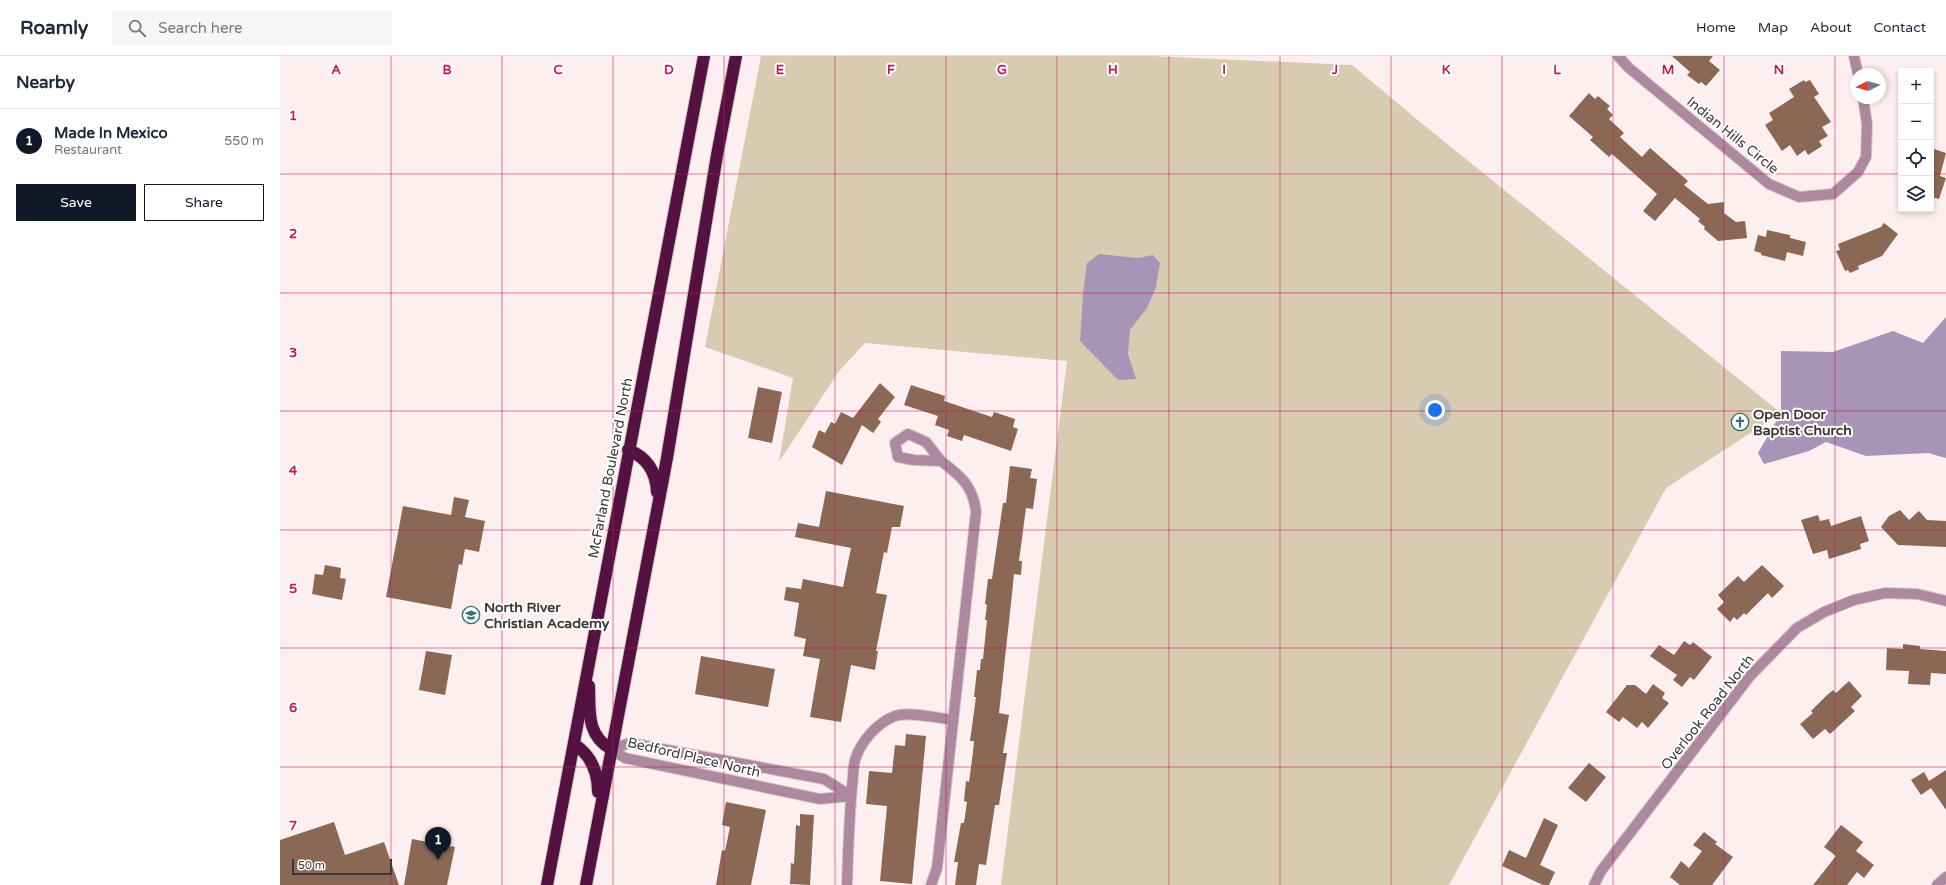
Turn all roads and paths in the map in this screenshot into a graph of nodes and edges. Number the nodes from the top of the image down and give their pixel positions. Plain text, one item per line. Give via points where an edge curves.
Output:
1 (704, 56) edge
2 (736, 56) edge
3 (1618, 56) edge
4 (1854, 56) edge
5 (1857, 68) edge
6 (1864, 104) edge
7 (628, 450) junction
8 (941, 460) dead end
9 (658, 503) junction
10 (1946, 600) edge
11 (589, 659) junction
12 (953, 720) junction
13 (574, 744) junction
14 (611, 749) junction
15 (851, 796) junction
16 (598, 818) junction
17 (1946, 876) edge
18 (547, 885) edge
19 (586, 885) edge
20 (847, 885) edge
21 (931, 885) edge
22 (1594, 885) edge
23 (1937, 885) edge

1 - 7 highway, McFarland Boulevard North
2 - 9 highway
3 - 6 street, Indian Hills Circle via 1629,68 1769,184 1799,197 1833,194 1858,172 1866,157 1867,124
4 - 5 street
7 - 9 highway via 639,454 651,467 657,484
7 - 11 highway, McFarland Boulevard North
8 - 12 street via 967,484 974,497 976,512
9 - 14 highway
10 - 22 street, Overlook Road North via 1917,594 1885,593 1836,607 1796,628 1750,676 1601,871
11 - 13 highway, McFarland Boulevard North
11 - 14 highway via 591,724 597,739
12 - 15 street via 897,715 881,723 870,735 855,760
12 - 21 street via 937,868
13 - 16 highway via 587,755 595,770
13 - 18 highway, McFarland Boulevard North
14 - 15 street, Bedford Place North via 626,758 820,799
14 - 15 street, Bedford Place North via 630,744 824,779
14 - 16 highway
15 - 20 street
16 - 19 highway
17 - 23 street

